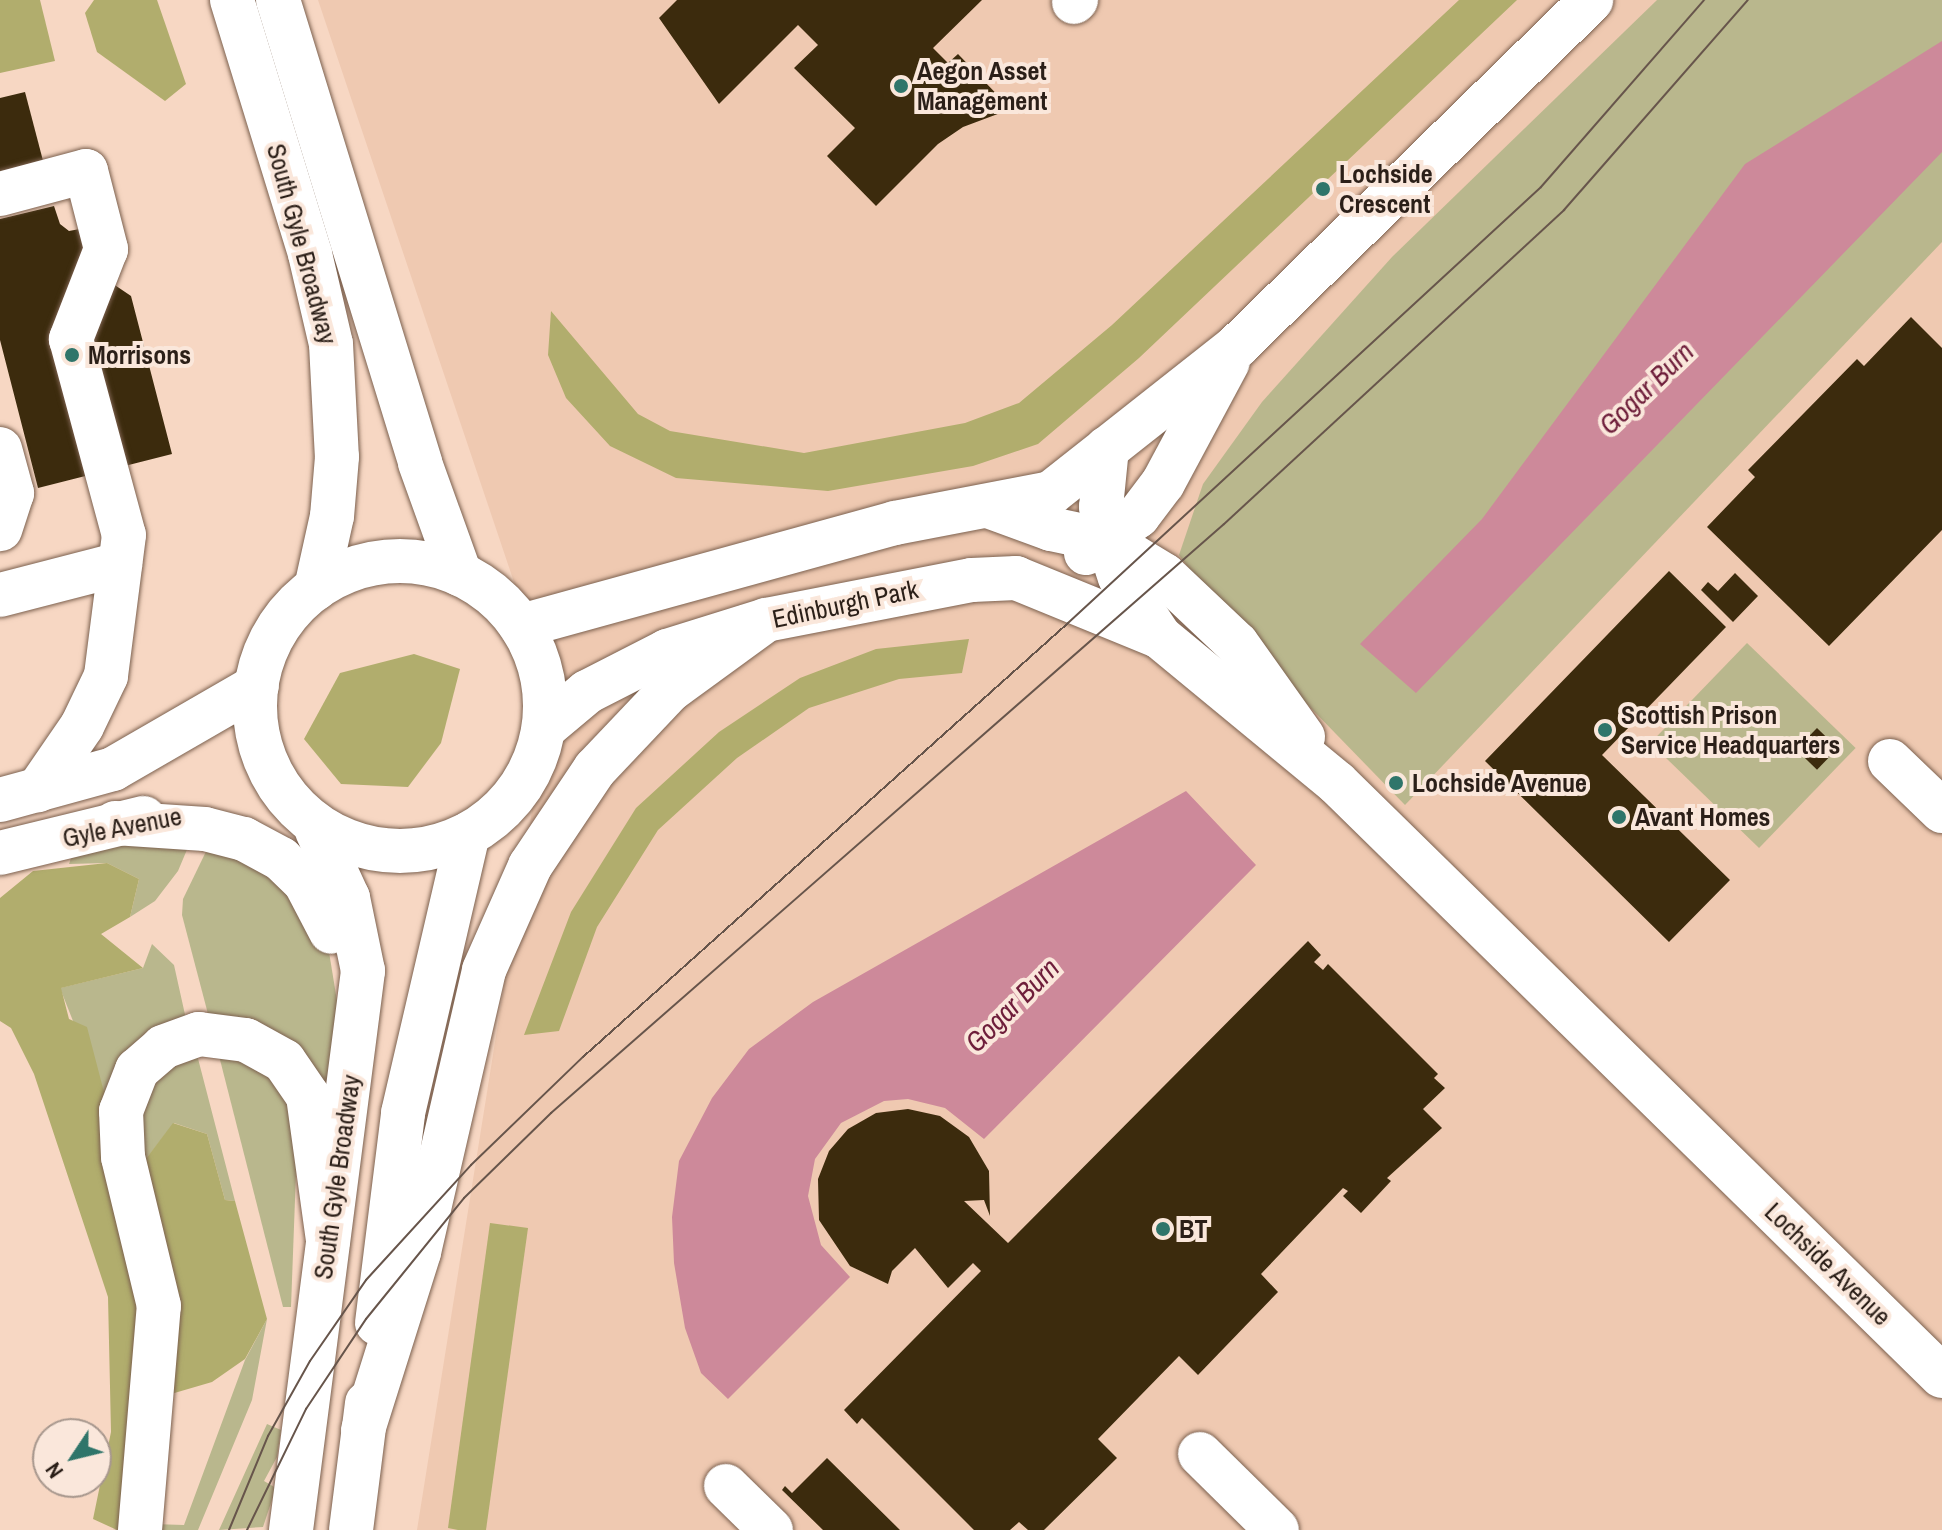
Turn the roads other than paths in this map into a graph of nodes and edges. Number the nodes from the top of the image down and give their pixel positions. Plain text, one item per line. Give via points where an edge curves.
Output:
1 (232, 0) edge
2 (278, 0) edge
3 (1591, 0) edge
4 (0, 194) edge
5 (1237, 346) junction
6 (1107, 448) junction
7 (0, 449) edge
8 (1163, 483) junction
9 (991, 507) junction
10 (0, 529) edge
11 (1108, 541) junction
12 (120, 564) junction
13 (460, 574) junction
14 (1016, 578) junction
15 (1179, 587) junction
16 (316, 588) junction
17 (0, 595) edge
18 (766, 620) junction
19 (521, 626) junction
20 (1160, 637) junction
21 (257, 686) junction
22 (544, 728) junction
23 (1890, 761) dead end
24 (1337, 783) junction
25 (19, 795) edge
26 (1942, 811) edge
27 (306, 821) junction
28 (115, 823) junction
29 (468, 834) junction
30 (0, 853) edge
31 (363, 971) junction
32 (328, 1241) junction
33 (1942, 1376) edge
34 (363, 1430) junction
35 (1200, 1454) dead end
36 (726, 1486) dead end
37 (140, 1530) edge
38 (291, 1530) edge
39 (351, 1530) edge
40 (771, 1530) edge
41 (1277, 1530) edge

1 - 16 street, South Gyle Broadway via 310,254 331,344 337,457 332,516
2 - 13 street, South Gyle Broadway via 420,463
3 - 5 street
4 - 12 street via 86,171 106,249 71,339 124,535
5 - 6 street
5 - 8 street
6 - 9 street via 1051,493
6 - 11 street, Lochside Avenue via 1101,507
7 - 10 street via 12,493
8 - 11 street via 1138,516
8 - 15 street via 1163,537
9 - 11 street, Lochside Avenue via 1051,529
9 - 19 street via 895,523
11 - 14 street via 1076,559
11 - 15 street, Lochside Avenue
11 - 20 street, Lochside Avenue via 1120,577
12 - 17 street
12 - 25 street via 106,676 82,726
13 - 16 street, South Gyle Broadway via 424,563 386,562 350,570
13 - 19 street, South Gyle Broadway via 494,595
14 - 18 street, Edinburgh Park via 958,582
14 - 20 street, Edinburgh Park
15 - 24 street, Lochside Avenue via 1237,644
16 - 21 street, South Gyle Broadway via 288,614 268,648
18 - 22 street, Edinburgh Park via 667,651 587,692
18 - 34 street via 670,690 595,769 530,866 484,970 419,1252
19 - 22 street, South Gyle Broadway via 537,657 545,692
20 - 24 street, Lochside Avenue
21 - 25 street, Gyle Avenue via 113,769
21 - 27 street, South Gyle Broadway via 258,734
22 - 29 street, South Gyle Broadway via 519,790
23 - 26 street
24 - 33 street, Lochside Avenue
27 - 28 street, Gyle Avenue via 165,814
27 - 29 street, South Gyle Broadway via 385,850 428,848
27 - 31 street, South Gyle Broadway via 348,898
28 - 30 street, Gyle Avenue
28 - 31 street via 205,829 244,839 281,859 305,882 332,934
29 - 34 street via 403,1113
31 - 32 street, South Gyle Broadway
32 - 37 street via 308,1096 284,1061 246,1040 199,1034 163,1047 137,1070 121,1111 123,1157 159,1306
32 - 38 street, South Gyle Broadway
34 - 39 street
35 - 41 street
36 - 40 street

